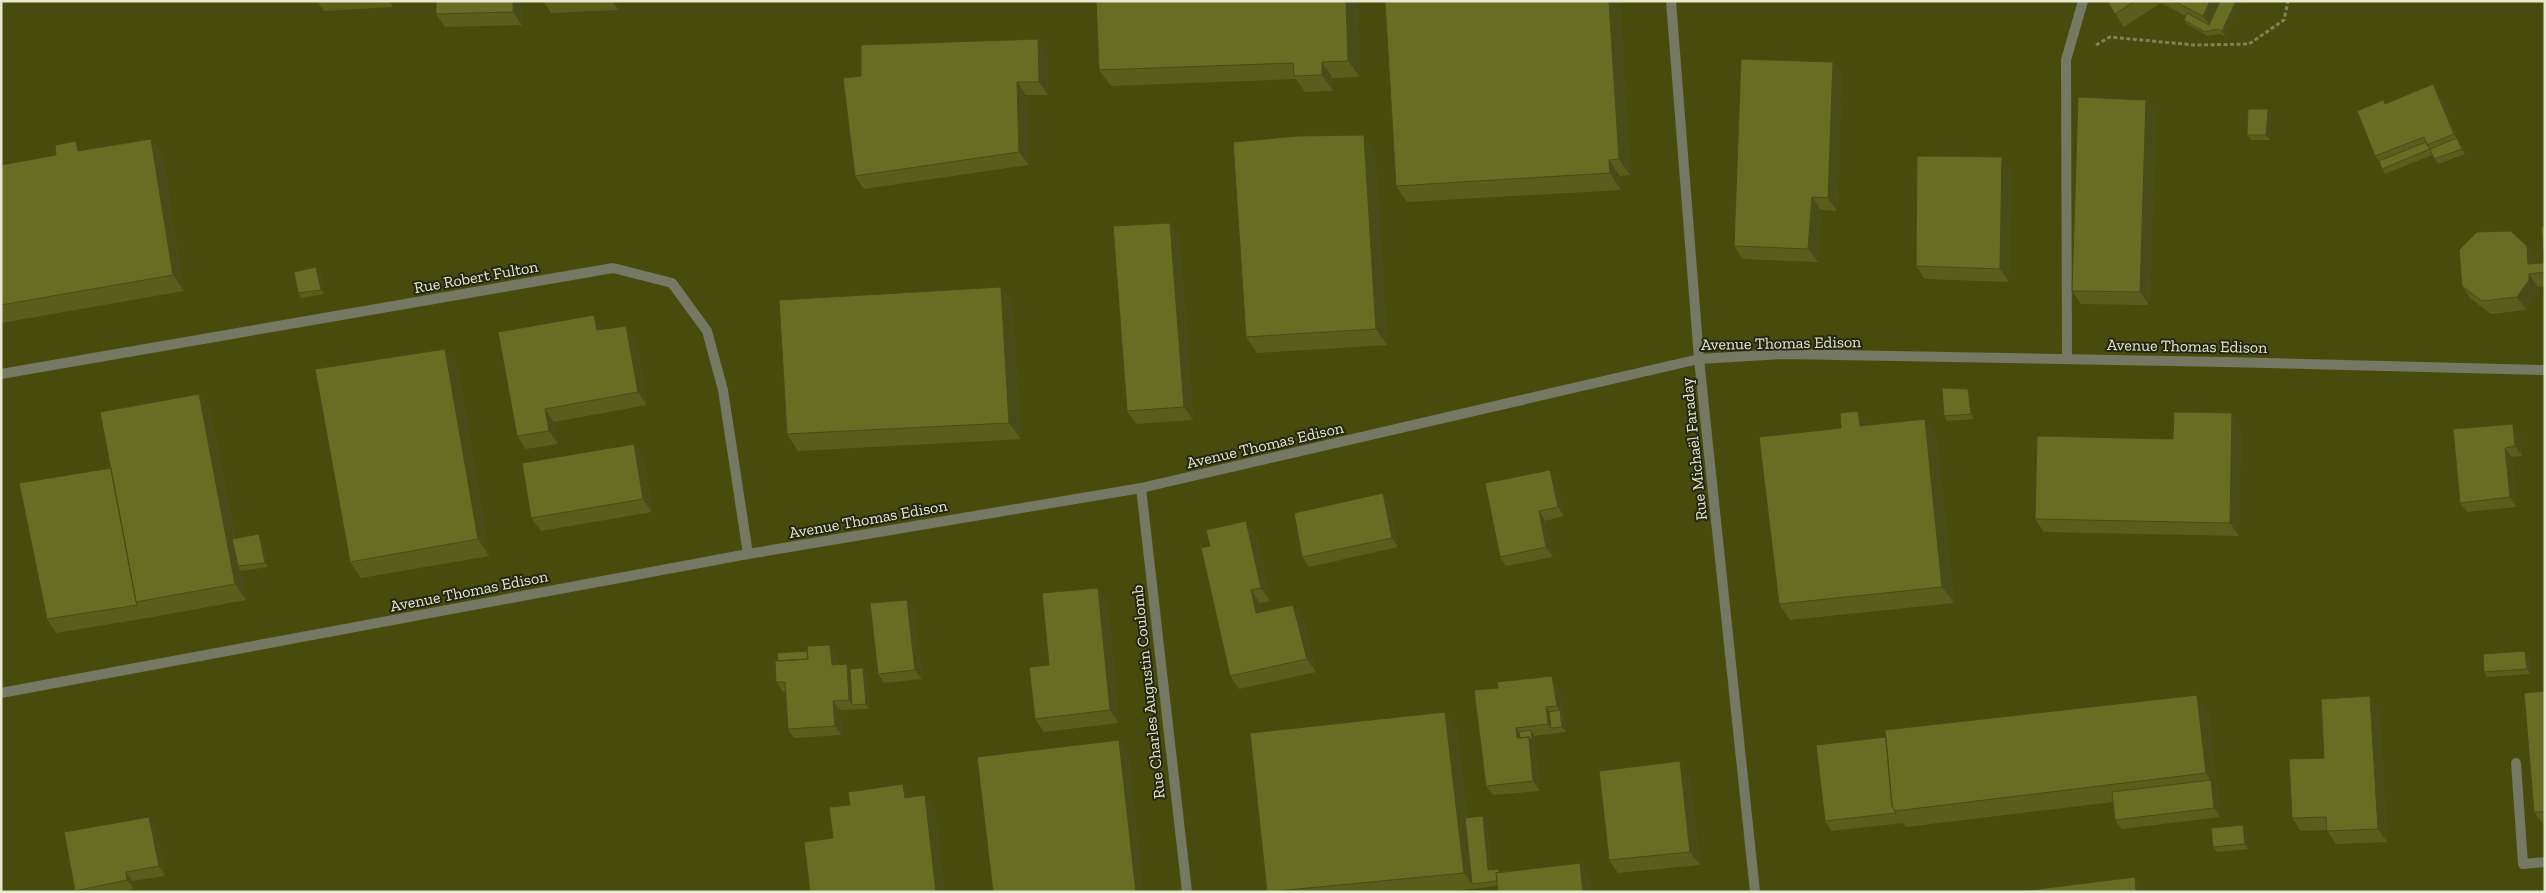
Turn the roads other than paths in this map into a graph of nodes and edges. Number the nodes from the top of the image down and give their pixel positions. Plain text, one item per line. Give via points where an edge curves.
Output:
1 (1671, 1) edge
2 (2083, 1) edge
3 (1699, 359) junction
4 (2067, 359) junction
5 (2545, 370) edge
6 (1, 374) edge
7 (1141, 488) junction
8 (748, 554) junction
9 (1, 693) edge
10 (2516, 763) dead end
11 (2545, 862) edge
12 (1186, 892) edge
13 (1755, 892) edge

1 - 3 street, Rue Michaël Faraday
2 - 4 street via 2066,60
3 - 4 street, Avenue Thomas Edison via 1782,354
3 - 7 street, Avenue Thomas Edison
3 - 13 street, Rue Michaël Faraday
4 - 5 street, Avenue Thomas Edison
6 - 8 street, Rue Robert Fulton via 613,268 672,283 706,331 723,390
7 - 8 street, Avenue Thomas Edison
7 - 12 street, Rue Charles Augustin Coulomb
8 - 9 street, Avenue Thomas Edison
10 - 11 street via 2523,864

